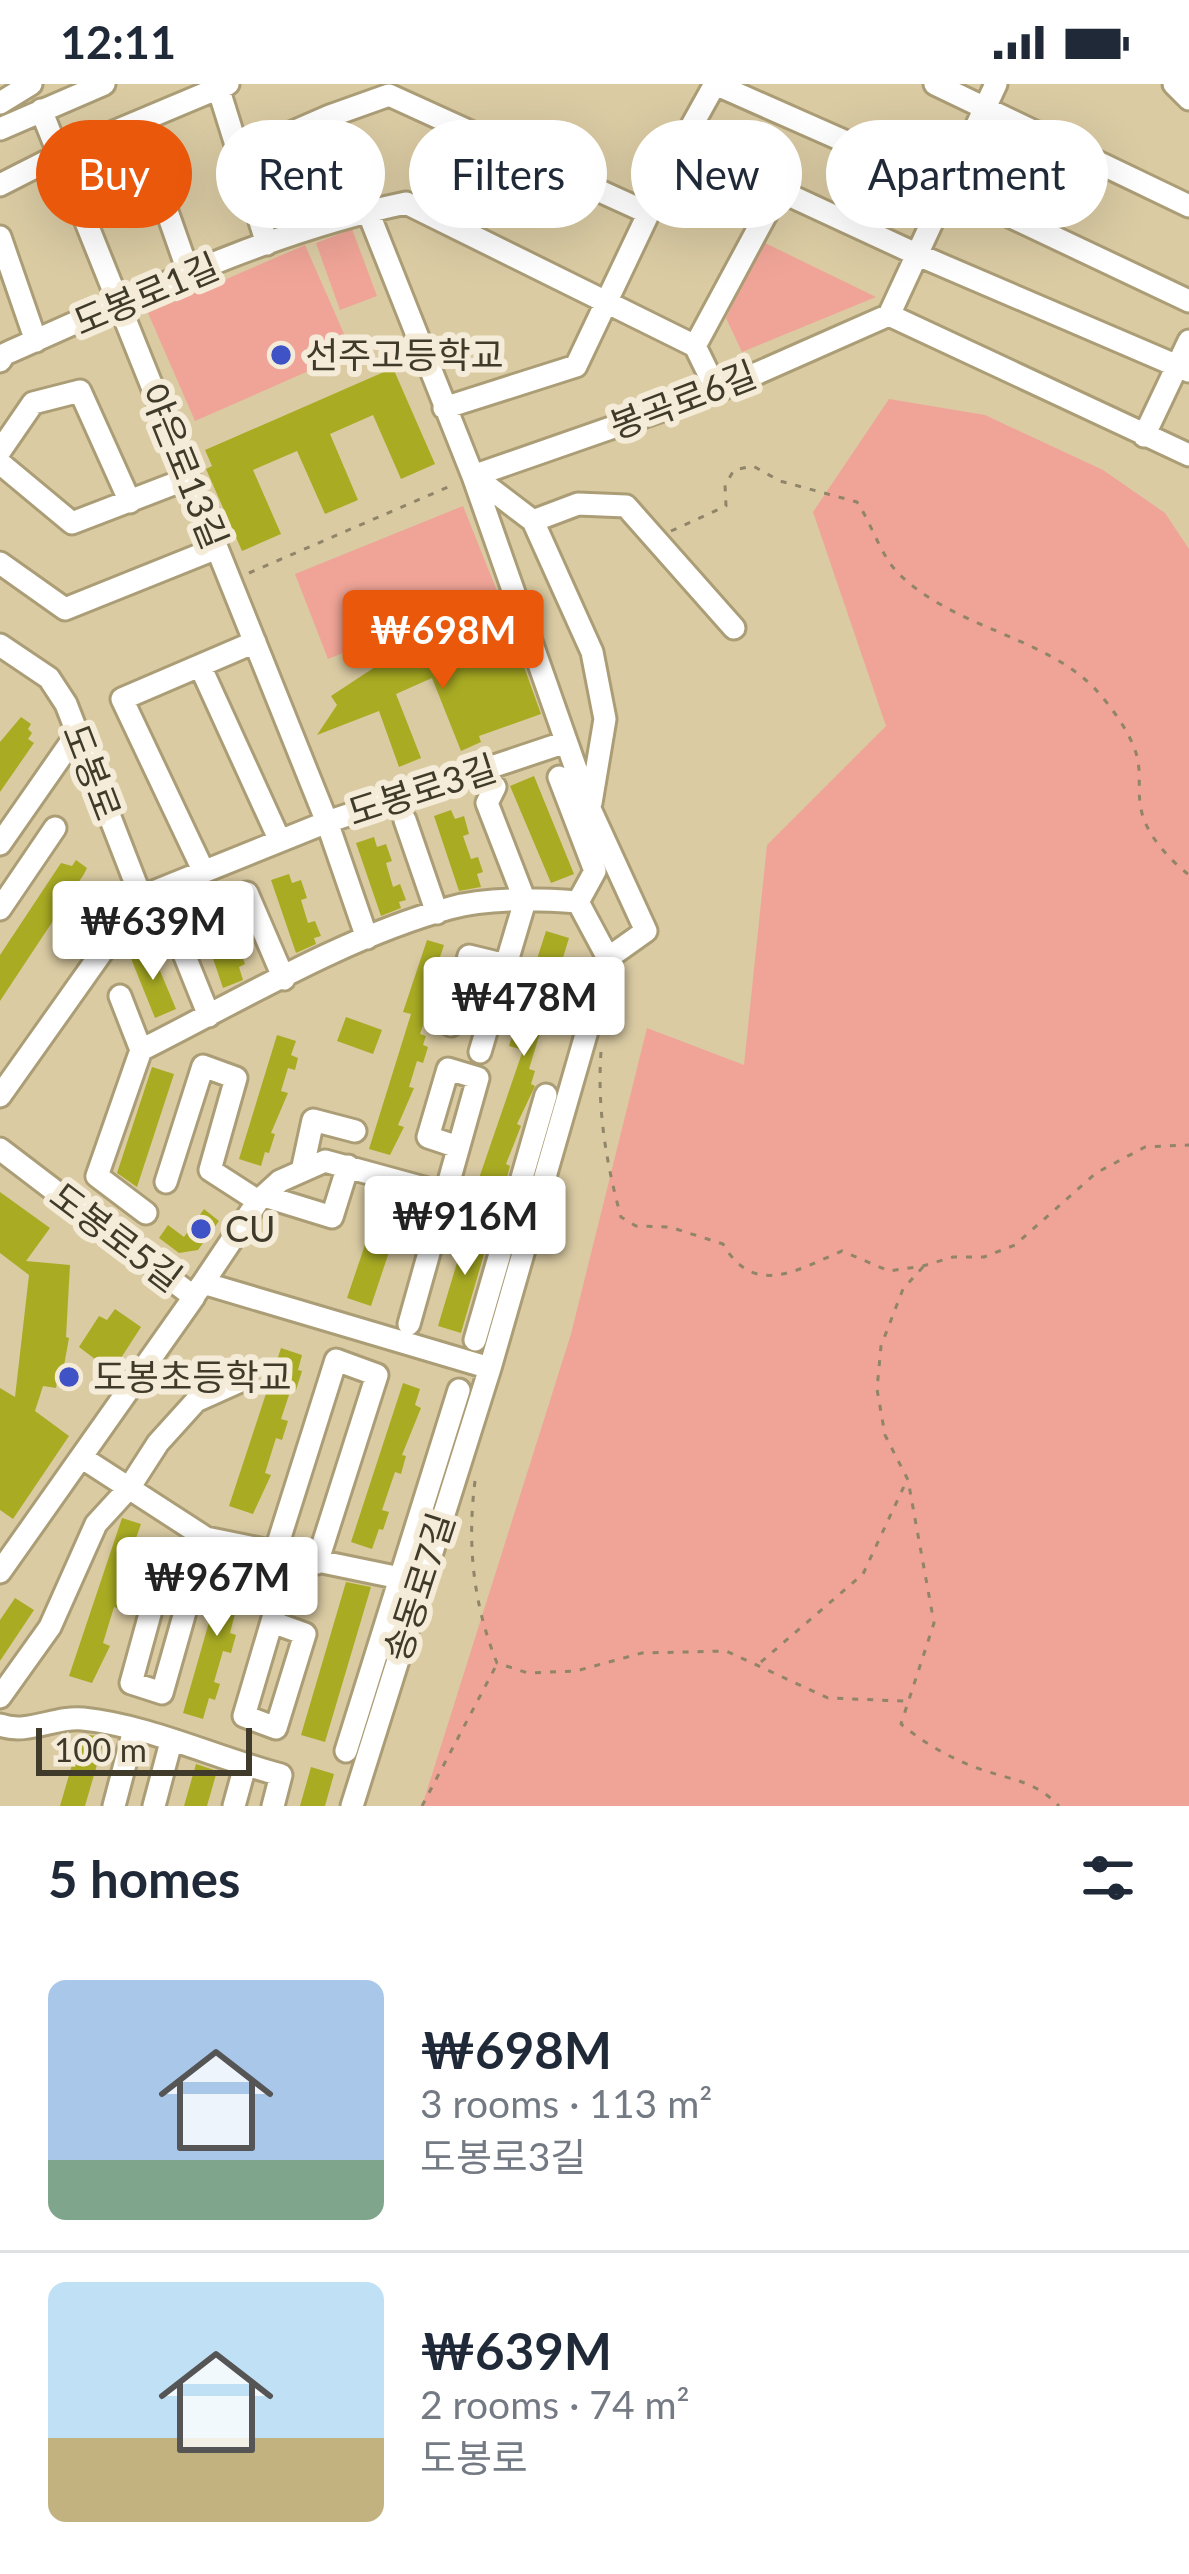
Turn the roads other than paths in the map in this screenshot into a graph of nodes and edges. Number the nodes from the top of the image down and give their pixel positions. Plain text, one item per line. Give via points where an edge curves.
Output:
1 (32, 84) edge
2 (104, 84) edge
3 (715, 84) edge
4 (935, 84) edge
5 (996, 84) edge
6 (1174, 84) edge
7 (221, 85) edge
8 (1189, 99) edge
9 (0, 103) edge
10 (986, 108) junction
11 (41, 110) junction
12 (330, 116) junction
13 (45, 120) edge
14 (143, 120) edge
15 (230, 120) edge
16 (321, 120) edge
17 (331, 120) edge
18 (694, 120) edge
19 (980, 120) edge
20 (0, 128) edge
21 (826, 133) edge
22 (36, 167) edge
23 (0, 185) edge
24 (802, 203) edge
25 (631, 205) edge
26 (1189, 206) edge
27 (385, 208) edge
28 (88, 228) edge
29 (173, 228) edge
30 (262, 228) edge
31 (316, 228) edge
32 (371, 228) edge
33 (641, 228) edge
34 (759, 228) edge
35 (927, 228) edge
36 (1034, 228) edge
37 (0, 237) edge
38 (267, 244) junction
39 (916, 254) junction
40 (189, 274) junction
41 (118, 302) junction
42 (1189, 302) edge
43 (606, 304) junction
44 (889, 315) junction
45 (36, 341) junction
46 (1189, 341) edge
47 (695, 346) junction
48 (2, 355) edge
49 (1183, 368) edge
50 (717, 391) junction
51 (443, 408) junction
52 (1144, 436) junction
53 (0, 451) edge
54 (1189, 455) edge
55 (0, 463) edge
56 (473, 476) junction
57 (189, 478) junction
58 (130, 502) junction
59 (533, 521) junction
60 (217, 548) junction
61 (0, 563) edge
62 (734, 628) dead end
63 (255, 642) junction
64 (0, 645) edge
65 (201, 668) junction
66 (76, 735) junction
67 (566, 742) junction
68 (559, 777) dead end
69 (495, 787) dead end
70 (590, 809) junction
71 (405, 820) dead end
72 (327, 821) junction
73 (55, 828) dead end
74 (280, 841) junction
75 (0, 844) edge
76 (203, 870) junction
77 (247, 892) dead end
78 (141, 897) junction
79 (524, 901) junction
80 (578, 902) junction
81 (0, 909) edge
82 (437, 913) junction
83 (172, 924) dead end
84 (367, 938) junction
85 (608, 958) junction
86 (506, 965) junction
87 (284, 979) junction
88 (120, 996) dead end
89 (208, 1016) junction
90 (451, 1025) dead end
91 (141, 1050) junction
92 (480, 1052) dead end
93 (546, 1095) dead end
94 (0, 1096) edge
95 (356, 1131) dead end
96 (458, 1147) dead end
97 (0, 1148) edge
98 (348, 1166) junction
99 (302, 1171) junction
100 (166, 1181) dead end
101 (445, 1193) junction
102 (261, 1198) junction
103 (146, 1213) dead end
104 (512, 1213) junction
105 (198, 1290) junction
106 (409, 1324) dead end
107 (475, 1340) dead end
108 (490, 1368) junction
109 (245, 1379) dead end
110 (458, 1390) dead end
111 (80, 1457) junction
112 (129, 1488) junction
113 (206, 1538) junction
114 (9, 1540) edge
115 (283, 1555) junction
116 (317, 1563) junction
117 (0, 1572) edge
118 (196, 1572) junction
119 (400, 1579) junction
120 (272, 1622) junction
121 (0, 1697) edge
122 (0, 1725) edge
123 (134, 1730) junction
124 (171, 1742) junction
125 (346, 1751) dead end
126 (245, 1766) junction
127 (115, 1806) edge
128 (154, 1806) edge
129 (234, 1806) edge
130 (273, 1806) edge
131 (352, 1806) edge

1 - 9 street
2 - 11 street
3 - 18 street
3 - 21 street
4 - 10 street
5 - 10 street
6 - 8 street
7 - 14 street
7 - 15 street
10 - 19 street
10 - 26 street
11 - 13 street, 야은로13길
11 - 20 street
12 - 16 street
12 - 17 street
12 - 25 street via 389,95
22 - 23 street
24 - 39 street
27 - 43 street, 도봉로1길 via 406,203
28 - 41 street, 야은로13길
29 - 40 street
30 - 38 street
31 - 38 street, 도봉로1길
32 - 51 street
33 - 43 street
34 - 47 street
35 - 39 street
36 - 42 street
37 - 45 street
38 - 40 street, 도봉로1길
39 - 44 street
39 - 49 street
40 - 41 street, 도봉로1길
41 - 45 street, 도봉로1길
41 - 57 street, 야은로13길
43 - 47 street, 도봉로1길
43 - 51 street via 576,366
44 - 50 street, 봉곡로6길
44 - 52 street
45 - 48 street, 도봉로1길
46 - 49 street
47 - 50 street
49 - 52 street
50 - 56 street, 봉곡로6길
51 - 56 street
52 - 54 street
53 - 58 street, 도봉로1길 via 33,403 80,391
55 - 58 street via 72,523
56 - 59 street
56 - 67 street
57 - 58 street
57 - 60 street, 야은로13길
59 - 62 street via 578,504 626,506
59 - 70 street via 592,652 605,719
60 - 61 street via 65,609
60 - 63 street, 야은로13길
63 - 65 street
63 - 72 street, 야은로13길
64 - 66 street, 도봉로 via 49,678
65 - 74 street
65 - 76 street via 122,699
66 - 75 street
66 - 78 street, 도봉로
67 - 70 street
67 - 72 street, 도봉로3길
68 - 80 street via 595,872
69 - 79 street via 487,803
70 - 85 street via 646,931
71 - 82 street
72 - 74 street, 도봉로3길
72 - 84 street, 야은로13길
73 - 81 street
74 - 76 street, 도봉로3길
76 - 78 street, 도봉로3길
77 - 87 street
78 - 94 street
79 - 80 street
79 - 82 street
79 - 86 street
80 - 85 street
82 - 84 street
83 - 89 street
84 - 87 street
85 - 108 street, 송동로7길
86 - 90 street via 469,956
86 - 92 street
87 - 89 street
88 - 91 street
89 - 91 street
91 - 103 street via 98,1176
93 - 104 street
95 - 99 street via 313,1120
96 - 101 street
97 - 105 street, 도봉로5길
98 - 99 street via 325,1161
98 - 101 street
98 - 102 street via 332,1217
99 - 102 street
100 - 102 street via 203,1066 236,1078 210,1170
101 - 104 street
101 - 106 street
102 - 105 street
104 - 107 street
105 - 108 street
105 - 111 street, 도봉로5길
108 - 131 street, 송동로7길
109 - 112 street via 196,1401
110 - 119 street
111 - 112 street
111 - 114 street, 도봉로5길
112 - 113 street
112 - 121 street via 96,1524 50,1627
113 - 115 street
113 - 118 street
114 - 117 street, 도봉로5길
115 - 116 street
115 - 116 street via 336,1360 377,1375
115 - 120 street
116 - 119 street
118 - 118 street via 162,1693 131,1683 164,1563
119 - 125 street
120 - 120 street via 244,1716 276,1728 305,1634
122 - 123 street via 78,1718
123 - 124 street
123 - 127 street
124 - 126 street
124 - 128 street
126 - 129 street
126 - 130 street via 281,1775

